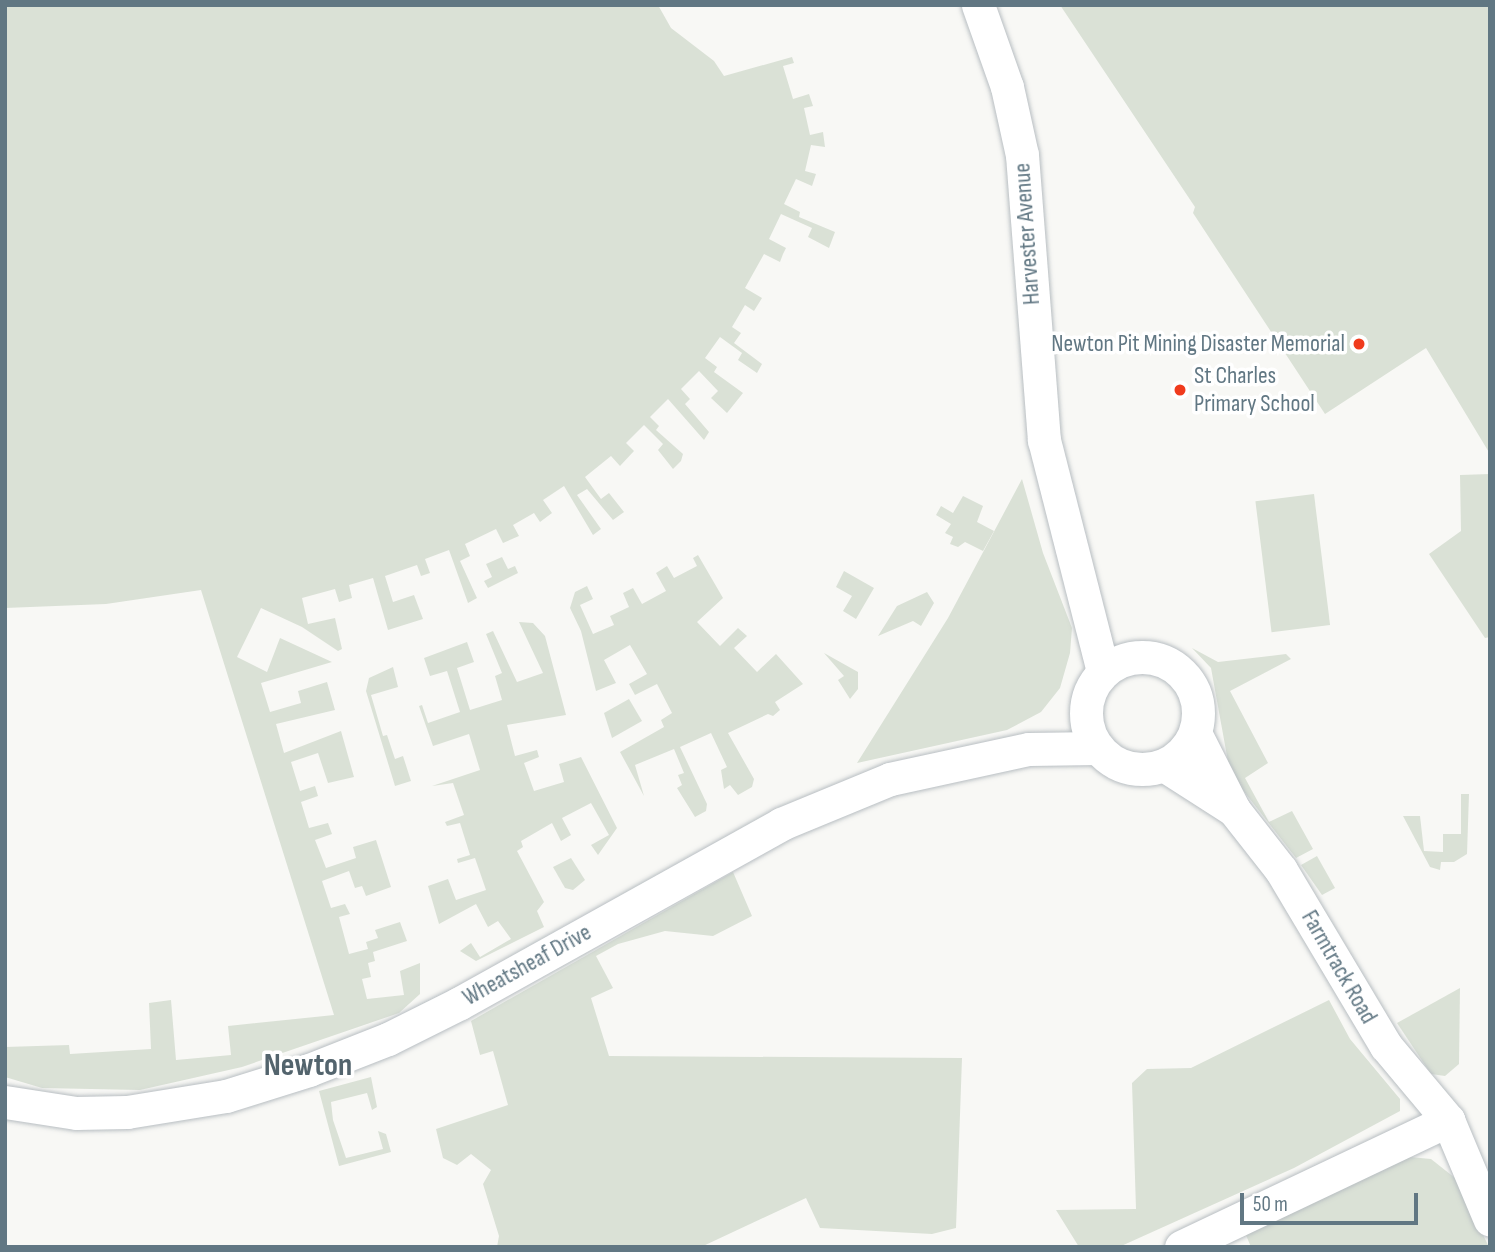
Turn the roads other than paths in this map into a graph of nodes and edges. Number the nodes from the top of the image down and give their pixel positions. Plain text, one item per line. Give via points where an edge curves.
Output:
1 (978, 5) edge
2 (1085, 590) junction
3 (1138, 656) junction
4 (1103, 671) junction
5 (1086, 706) junction
6 (1195, 733) junction
7 (1098, 748) junction
8 (1030, 749) junction
9 (1164, 765) junction
10 (1234, 810) junction
11 (5, 1102) edge
12 (1448, 1120) junction
13 (1489, 1219) edge
14 (1181, 1247) edge

1 - 2 street, Harvester Avenue via 1007,87 1022,155 1044,440 1068,547
2 - 3 street, Harvester Avenue
2 - 4 street, Harvester Avenue
3 - 4 street
3 - 6 street via 1158,658 1189,681 1197,699
4 - 5 street
5 - 7 street via 1088,731
5 - 8 street, Wheatsheaf Drive
6 - 9 street via 1180,754
6 - 10 street, Farmtrack Road
7 - 8 street, Wheatsheaf Drive
7 - 9 street via 1131,768
8 - 11 street, Wheatsheaf Drive via 890,779 781,824 460,1003 388,1040 309,1070 226,1096 127,1112 76,1113
9 - 10 street, Farmtrack Road
10 - 12 street, Farmtrack Road via 1281,870 1386,1046
12 - 13 street, Farmtrack Road
12 - 14 street

